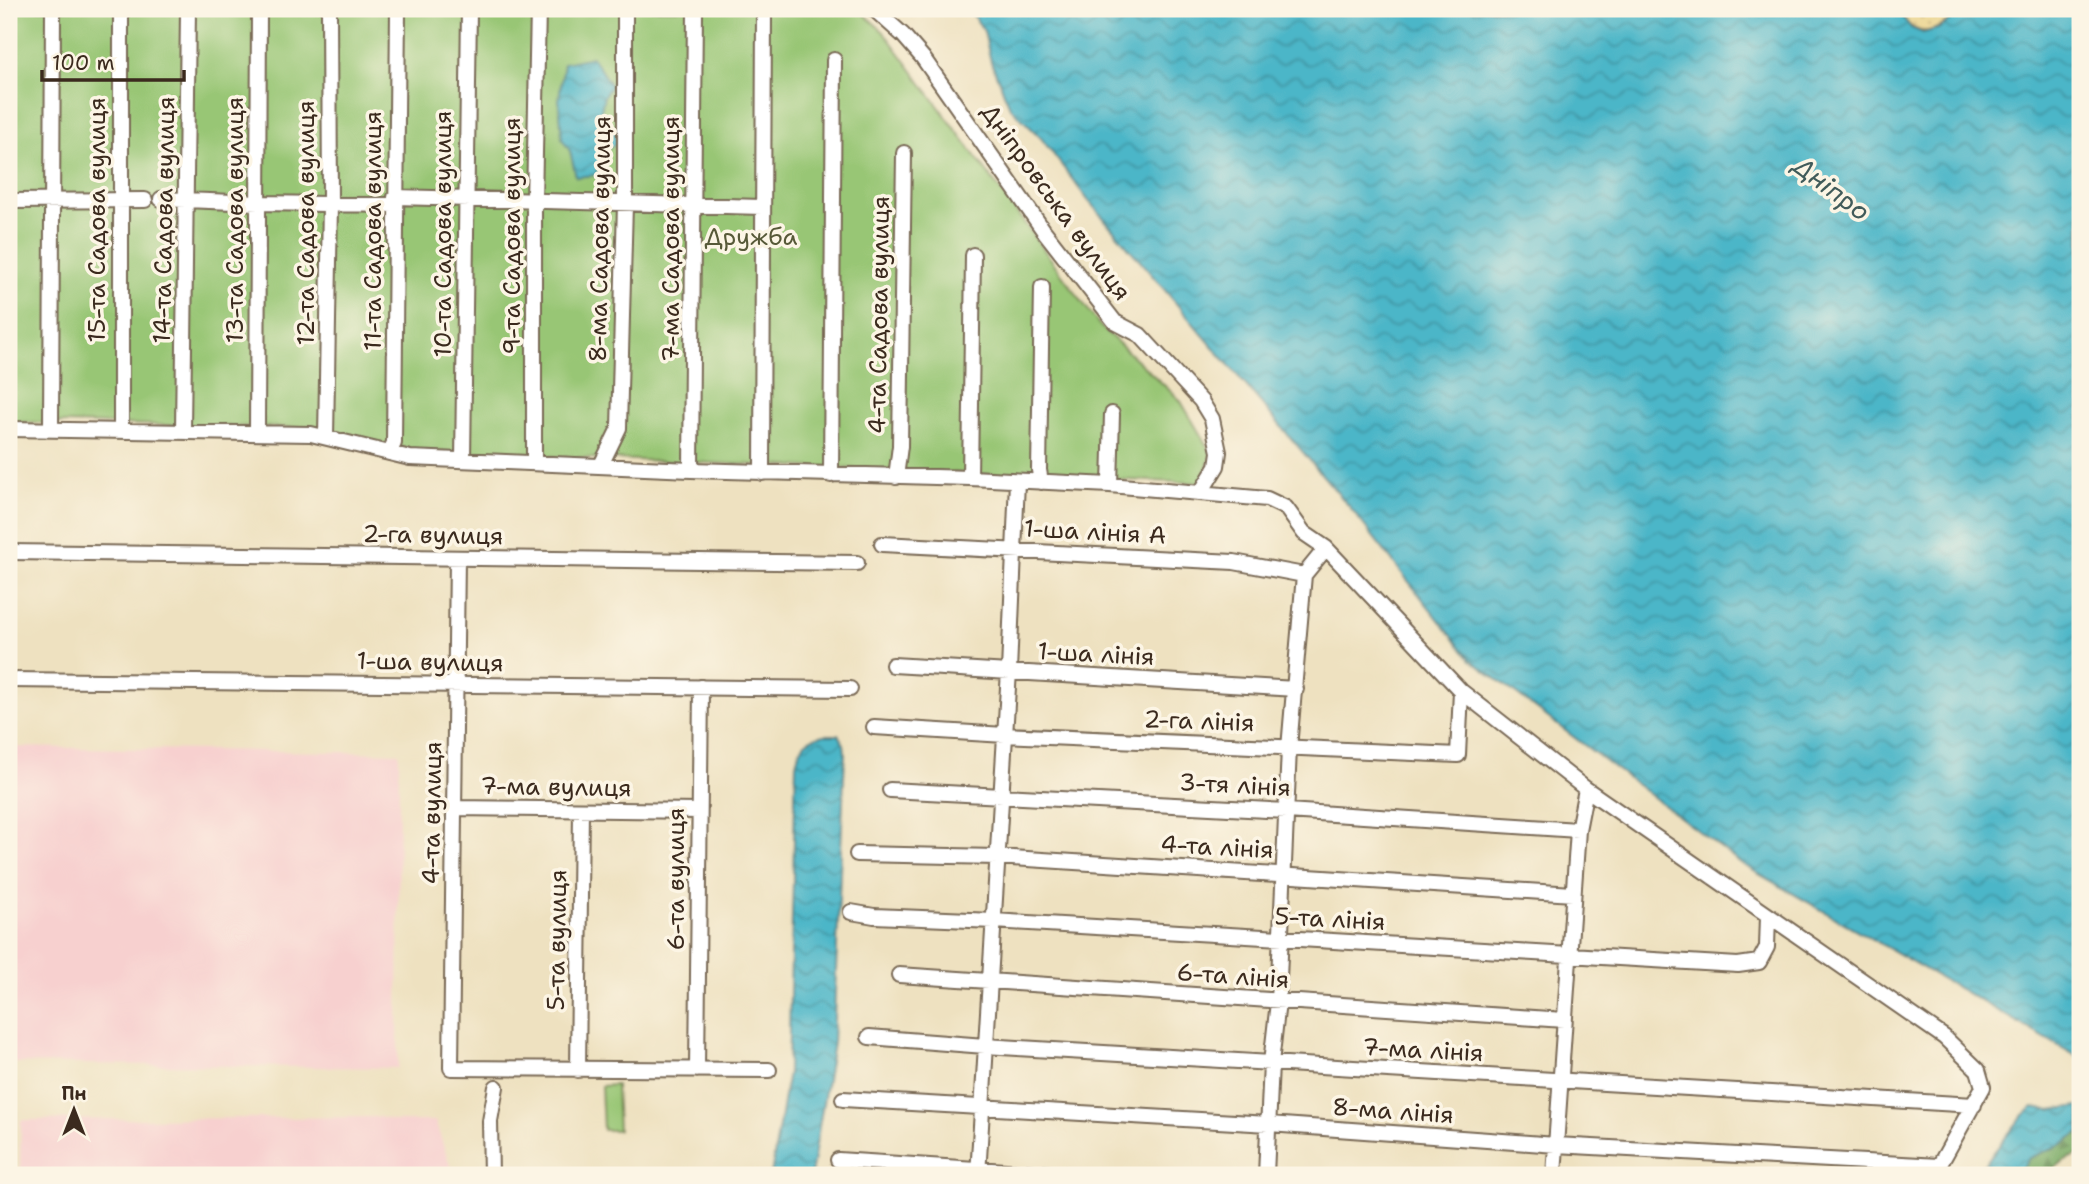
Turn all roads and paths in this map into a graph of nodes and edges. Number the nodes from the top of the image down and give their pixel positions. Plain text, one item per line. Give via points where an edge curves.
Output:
1 (52, 9) edge
2 (121, 9) edge
3 (188, 9) edge
4 (259, 9) edge
5 (329, 9) edge
6 (398, 9) edge
7 (469, 9) edge
8 (538, 9) edge
9 (625, 9) edge
10 (695, 9) edge
11 (764, 9) edge
12 (874, 9) edge
13 (834, 60) dead end
14 (904, 153) dead end
15 (161, 199) dead end
16 (188, 199) junction
17 (465, 199) junction
18 (119, 200) junction
19 (145, 200) dead end
20 (9, 201) edge
21 (53, 201) junction
22 (395, 201) junction
23 (534, 201) junction
24 (258, 203) junction
25 (330, 204) junction
26 (625, 204) junction
27 (694, 206) junction
28 (762, 207) junction
29 (973, 256) dead end
30 (1041, 287) dead end
31 (1112, 414) dead end
32 (9, 429) edge
33 (51, 429) junction
34 (121, 430) junction
35 (183, 431) junction
36 (257, 432) junction
37 (326, 437) junction
38 (390, 453) junction
39 (463, 460) junction
40 (534, 463) junction
41 (601, 466) junction
42 (691, 470) junction
43 (762, 473) junction
44 (831, 475) junction
45 (896, 477) junction
46 (970, 478) junction
47 (1017, 481) junction
48 (1041, 482) junction
49 (1110, 485) junction
50 (1201, 492) junction
51 (883, 544) dead end
52 (1326, 548) junction
53 (1014, 550) junction
54 (9, 552) edge
55 (457, 558) junction
56 (857, 563) dead end
57 (1304, 575) junction
58 (893, 665) dead end
59 (1009, 671) junction
60 (9, 680) edge
61 (456, 685) junction
62 (701, 688) junction
63 (850, 689) dead end
64 (1296, 689) junction
65 (1461, 691) junction
66 (874, 727) dead end
67 (1005, 735) junction
68 (1289, 748) junction
69 (1586, 789) junction
70 (890, 790) dead end
71 (1001, 795) junction
72 (454, 808) junction
73 (581, 810) junction
74 (699, 811) junction
75 (1287, 811) junction
76 (1578, 830) junction
77 (857, 854) dead end
78 (998, 857) junction
79 (1284, 874) junction
80 (1573, 894) junction
81 (851, 912) dead end
82 (1769, 916) junction
83 (994, 921) junction
84 (1281, 939) junction
85 (1569, 955) junction
86 (899, 975) dead end
87 (989, 983) junction
88 (1278, 1002) junction
89 (1564, 1020) junction
90 (869, 1037) dead end
91 (985, 1046) junction
92 (1271, 1063) junction
93 (578, 1070) junction
94 (697, 1070) junction
95 (769, 1070) dead end
96 (1560, 1081) junction
97 (496, 1087) dead end
98 (843, 1099) dead end
99 (1974, 1105) junction
100 (982, 1107) junction
101 (1269, 1124) junction
102 (1556, 1145) junction
103 (838, 1160) dead end
104 (1936, 1171) edge
105 (978, 1173) edge
106 (491, 1175) edge
107 (1066, 1175) edge
108 (1266, 1175) edge
109 (1554, 1175) edge

1 - 21 street
2 - 18 street, 15-та Садова вулиця
3 - 16 street, 14-та Садова вулиця
4 - 24 street, 13-та Садова вулиця
5 - 25 street, 12-та Садова вулиця
6 - 22 street, 11-та Садова вулиця
7 - 17 street, 10-та Садова вулиця
8 - 23 street, 9-та Садова вулиця
9 - 26 street, 8-ма Садова вулиця
10 - 27 street, 7-ма Садова вулиця
11 - 28 street
12 - 50 street, Дніпровська вулиця via 923,58 1044,231 1115,321 1140,335 1200,401 1212,419 1219,452 1217,466
13 - 44 street
14 - 45 street, 4-та Садова вулиця
15 - 16 street
16 - 24 street
16 - 35 street, 14-та Садова вулиця
17 - 22 street
17 - 23 street
17 - 39 street, 10-та Садова вулиця
18 - 19 street
18 - 21 street
18 - 34 street, 15-та Садова вулиця
20 - 21 street
21 - 33 street
22 - 25 street
22 - 38 street, 11-та Садова вулиця via 394,443
23 - 26 street
23 - 40 street, 9-та Садова вулиця
24 - 25 street
24 - 36 street, 13-та Садова вулиця
25 - 37 street, 12-та Садова вулиця
26 - 27 street
26 - 41 street, 8-ма Садова вулиця via 619,428
27 - 28 street
27 - 42 street, 7-ма Садова вулиця
28 - 43 street
29 - 46 street
30 - 48 street
31 - 49 street
32 - 33 street
33 - 34 street
34 - 35 street
35 - 36 street
36 - 37 street
37 - 38 street
38 - 39 street
39 - 40 street
40 - 41 street
41 - 42 street
42 - 43 street
43 - 44 street
44 - 45 street
45 - 46 street
46 - 47 street
47 - 48 street
47 - 53 street
48 - 49 street
49 - 50 street
50 - 52 street via 1267,499 1286,508 1304,533
51 - 53 street, 1-ша лінія А
52 - 57 street
52 - 65 street
53 - 57 street, 1-ша лінія А via 1234,562
53 - 59 street
54 - 55 street, 2-га вулиця
55 - 56 street, 2-га вулиця
55 - 61 street, 4-та вулиця
57 - 64 street
58 - 59 street, 1-ша лінія
59 - 64 street, 1-ша лінія
59 - 67 street
60 - 61 street, 1-ша вулиця
61 - 62 street, 1-ша вулиця
61 - 72 street, 4-та вулиця
62 - 63 street, 1-ша вулиця
62 - 74 street, 6-та вулиця
64 - 68 street
65 - 68 street, 2-га лінія via 1458,755
65 - 69 street
66 - 67 street, 2-га лінія
67 - 68 street, 2-га лінія
67 - 71 street
68 - 75 street
69 - 76 street
69 - 82 street
70 - 71 street, 3-тя лінія
71 - 75 street, 3-тя лінія
71 - 78 street
72 - 73 street, 7-ма вулиця
72 - 93 street, 4-та вулиця via 451,1068
73 - 74 street, 7-ма вулиця
73 - 93 street, 5-та вулиця
74 - 94 street, 6-та вулиця
75 - 76 street, 3-тя лінія
75 - 79 street
76 - 80 street
77 - 78 street, 4-та лінія
78 - 79 street, 4-та лінія
78 - 83 street
79 - 80 street, 4-та лінія
79 - 84 street
80 - 85 street
81 - 83 street, 5-та лінія
82 - 85 street, 5-та лінія via 1767,947 1759,962 1738,965
82 - 99 street via 1944,1037 1979,1070 1983,1087
83 - 84 street, 5-та лінія
83 - 87 street
84 - 85 street, 5-та лінія
84 - 88 street
85 - 89 street
86 - 87 street, 6-та лінія
87 - 88 street, 6-та лінія
87 - 91 street
88 - 89 street, 6-та лінія
88 - 92 street
89 - 96 street
90 - 91 street, 7-ма лінія
91 - 92 street, 7-ма лінія
91 - 100 street
92 - 96 street, 7-ма лінія
92 - 101 street
93 - 94 street
94 - 95 street
96 - 99 street, 7-ма лінія
96 - 102 street
97 - 106 street via 490,1121
98 - 100 street, 8-ма лінія
99 - 104 street
100 - 101 street, 8-ма лінія
100 - 105 street
101 - 102 street, 8-ма лінія
101 - 108 street
102 - 104 street, 8-ма лінія
102 - 109 street
103 - 105 street
105 - 107 street

